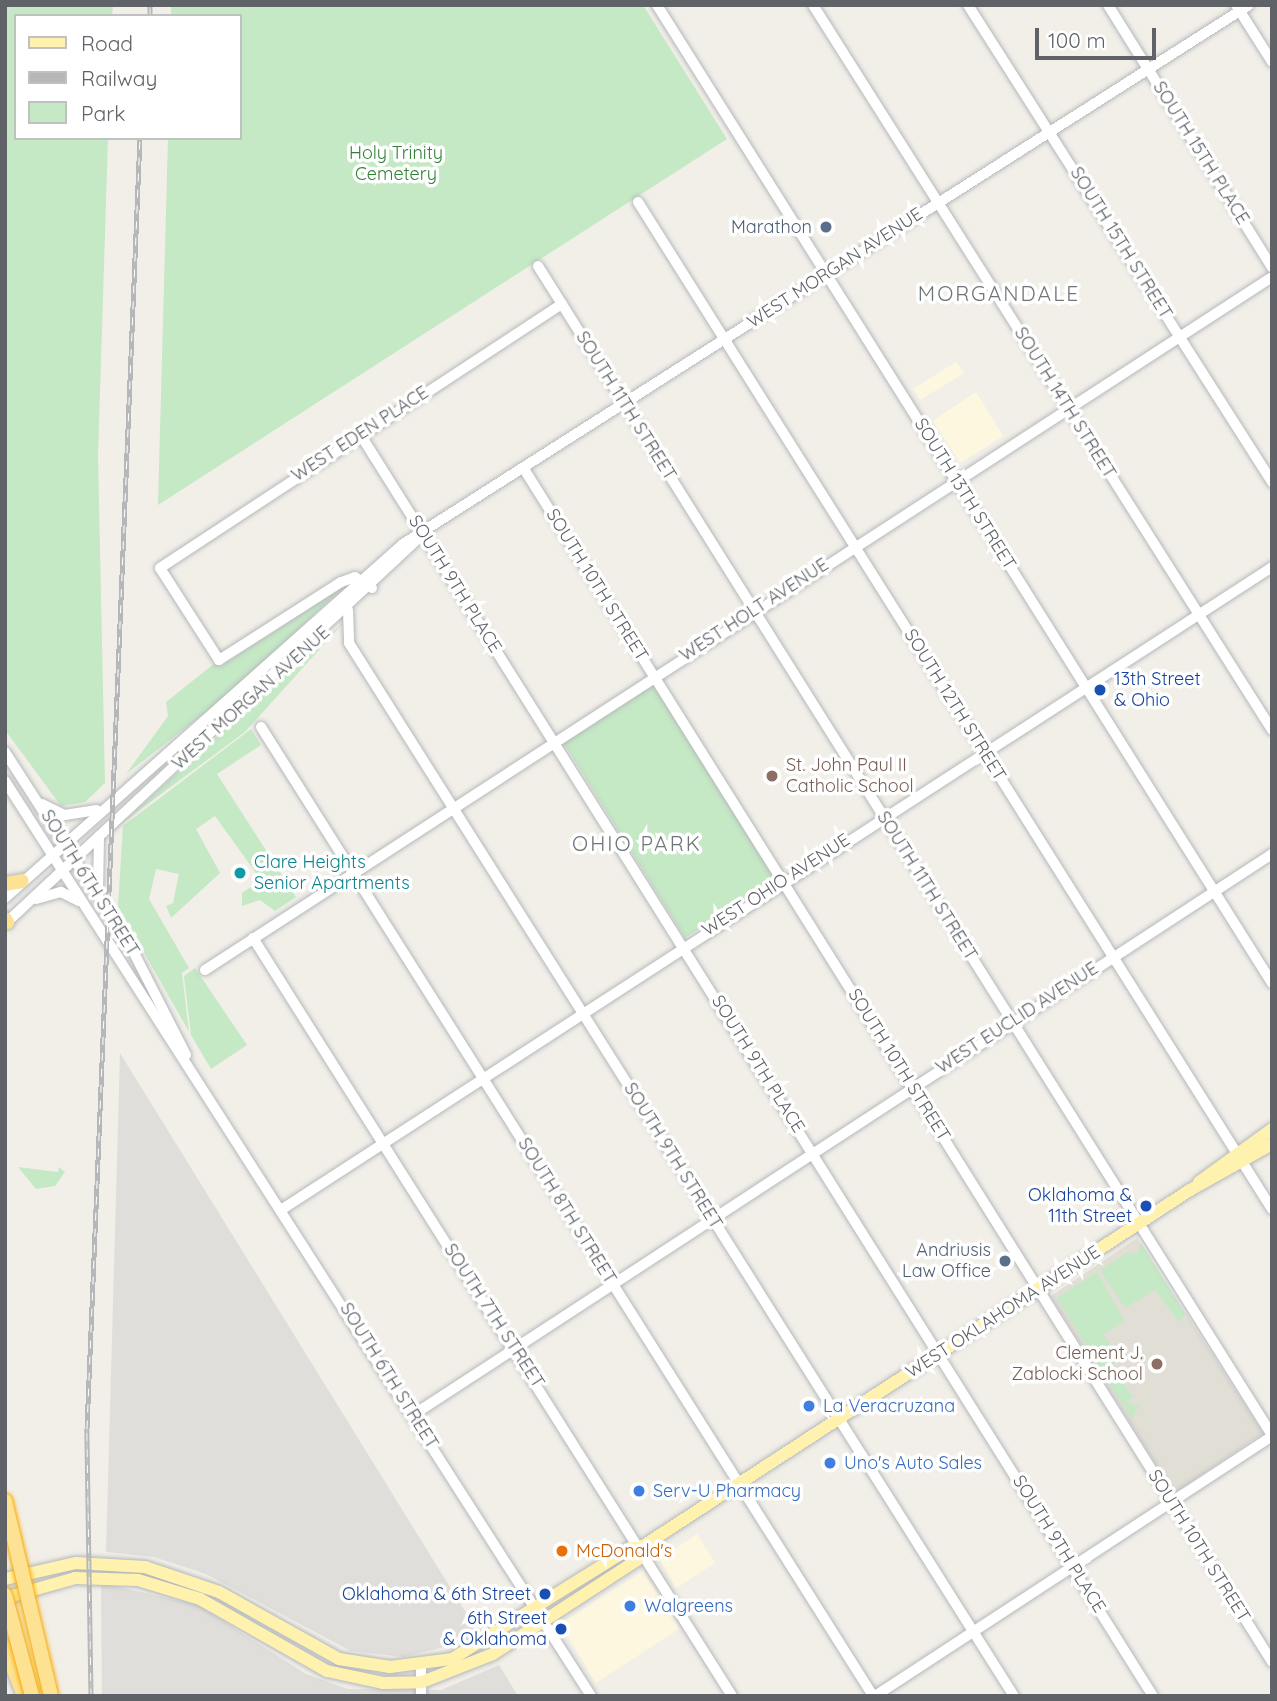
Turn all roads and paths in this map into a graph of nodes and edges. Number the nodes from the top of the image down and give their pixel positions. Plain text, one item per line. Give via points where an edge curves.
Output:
1 (657, 5) edge
2 (813, 5) edge
3 (968, 5) edge
4 (1108, 5) edge
5 (1242, 7) edge
6 (1272, 62) edge
7 (1149, 69) junction
8 (1051, 131) junction
9 (638, 202) dead end
10 (938, 202) junction
11 (538, 266) dead end
12 (1272, 267) edge
13 (826, 273) junction
14 (1272, 277) edge
15 (562, 304) junction
16 (1180, 336) junction
17 (724, 339) junction
18 (624, 404) junction
19 (1067, 406) junction
20 (360, 434) junction
21 (524, 468) junction
22 (955, 478) junction
23 (1272, 482) edge
24 (424, 534) junction
25 (853, 545) junction
26 (1272, 567) edge
27 (364, 579) junction
28 (372, 588) junction
29 (754, 609) junction
30 (348, 610) junction
31 (1197, 614) junction
32 (655, 676) junction
33 (1084, 685) junction
34 (261, 727) dead end
35 (1272, 730) edge
36 (555, 741) junction
37 (984, 751) junction
38 (5, 752) edge
39 (5, 781) edge
40 (37, 800) junction
41 (453, 807) junction
42 (101, 808) junction
43 (883, 815) junction
44 (99, 836) junction
45 (64, 842) junction
46 (51, 853) junction
47 (1272, 854) edge
48 (73, 858) junction
49 (61, 869) junction
50 (354, 872) junction
51 (22, 881) junction
52 (783, 881) junction
53 (5, 884) edge
54 (1213, 891) junction
55 (99, 897) junction
56 (5, 898) edge
57 (26, 904) junction
58 (83, 904) junction
59 (6, 922) edge
60 (253, 938) junction
61 (683, 946) junction
62 (1113, 956) junction
63 (205, 970) dead end
64 (1272, 983) edge
65 (583, 1013) junction
66 (1012, 1022) junction
67 (186, 1056) junction
68 (483, 1078) junction
69 (912, 1086) junction
70 (1272, 1129) edge
71 (383, 1143) junction
72 (1272, 1144) edge
73 (814, 1153) junction
74 (1240, 1158) junction
75 (284, 1208) junction
76 (1272, 1209) edge
77 (712, 1219) junction
78 (1139, 1223) junction
79 (613, 1283) junction
80 (1040, 1288) junction
81 (514, 1347) junction
82 (939, 1353) junction
83 (413, 1415) junction
84 (840, 1418) junction
85 (1272, 1435) edge
86 (740, 1483) junction
87 (5, 1501) edge
88 (1172, 1501) junction
89 (640, 1548) junction
90 (1073, 1566) junction
91 (5, 1579) edge
92 (5, 1596) edge
93 (537, 1609) junction
94 (544, 1621) junction
95 (974, 1631) junction
96 (5, 1647) edge
97 (1272, 1662) edge
98 (421, 1666) junction
99 (422, 1682) junction
100 (24, 1696) edge
101 (32, 1696) edge
102 (51, 1696) edge
103 (421, 1696) edge
104 (591, 1696) edge
105 (732, 1696) edge
106 (874, 1696) edge
107 (1014, 1696) edge
108 (1153, 1696) edge

1 - 13 street, SOUTH 13TH STREET
2 - 10 street, SOUTH 14TH STREET
3 - 8 street, SOUTH 15TH STREET
4 - 7 street, SOUTH 15TH PLACE
5 - 6 street
5 - 7 street, WEST MORGAN AVENUE
7 - 8 street, WEST MORGAN AVENUE
7 - 12 street, SOUTH 15TH PLACE
8 - 10 street, WEST MORGAN AVENUE
8 - 16 street, SOUTH 15TH STREET
9 - 17 street, SOUTH 12TH STREET
10 - 13 street, WEST MORGAN AVENUE
10 - 19 street, SOUTH 14TH STREET
11 - 15 street, SOUTH 11TH STREET
13 - 17 street, WEST MORGAN AVENUE
13 - 22 street, SOUTH 13TH STREET
14 - 16 street, WEST HOLT AVENUE
15 - 18 street, SOUTH 11TH STREET
15 - 20 street, WEST EDEN PLACE
16 - 19 street, WEST HOLT AVENUE
16 - 23 street, SOUTH 15TH STREET
17 - 18 street, WEST MORGAN AVENUE
17 - 25 street, SOUTH 12TH STREET
18 - 21 street, WEST MORGAN AVENUE
18 - 29 street, SOUTH 11TH STREET
19 - 22 street, WEST HOLT AVENUE
19 - 31 street, SOUTH 14TH STREET
20 - 24 street, SOUTH 9TH PLACE
20 - 27 street, WEST EDEN PLACE via 161,565 219,660 341,582
21 - 24 street, WEST MORGAN AVENUE
21 - 32 street, SOUTH 10TH STREET
22 - 25 street, WEST HOLT AVENUE
22 - 33 street, SOUTH 13TH STREET
24 - 27 street, WEST MORGAN AVENUE
24 - 28 street, WEST MORGAN AVENUE
24 - 36 street, SOUTH 9TH PLACE
25 - 29 street, WEST HOLT AVENUE
25 - 37 street, SOUTH 12TH STREET
26 - 31 street, WEST OHIO AVENUE
27 - 28 street
27 - 42 street, WEST MORGAN AVENUE
28 - 30 street, WEST MORGAN AVENUE
29 - 32 street, WEST HOLT AVENUE
29 - 43 street, SOUTH 11TH STREET
30 - 41 street, SOUTH 9TH STREET via 349,635
30 - 44 street, WEST MORGAN AVENUE
31 - 33 street, WEST OHIO AVENUE
31 - 35 street, SOUTH 14TH STREET
32 - 36 street, WEST HOLT AVENUE
32 - 52 street, SOUTH 10TH STREET
33 - 37 street, WEST OHIO AVENUE
33 - 54 street, SOUTH 13TH STREET
34 - 50 street, SOUTH 8TH STREET
36 - 41 street, WEST HOLT AVENUE
36 - 61 street, SOUTH 9TH PLACE
37 - 43 street, WEST OHIO AVENUE
37 - 62 street, SOUTH 12TH STREET
38 - 40 street, SOUTH 6TH STREET
39 - 46 street, SOUTH 6TH STREET
40 - 42 street via 65,815
40 - 45 street, SOUTH 6TH STREET
41 - 50 street, WEST HOLT AVENUE
41 - 65 street, SOUTH 9TH STREET
42 - 45 street, WEST MORGAN AVENUE
43 - 52 street, WEST OHIO AVENUE
43 - 66 street, SOUTH 11TH STREET
44 - 48 street, WEST MORGAN AVENUE
44 - 55 street
45 - 46 street
45 - 48 street, SOUTH 6TH STREET
46 - 49 street, SOUTH 6TH STREET
46 - 51 street
47 - 54 street, WEST EUCLID AVENUE
48 - 49 street
48 - 55 street, SOUTH 6TH STREET
49 - 57 street
49 - 58 street, SOUTH 6TH STREET
50 - 60 street, WEST HOLT AVENUE
50 - 68 street, SOUTH 8TH STREET
51 - 53 highway
51 - 56 street
52 - 61 street, WEST OHIO AVENUE
52 - 69 street, SOUTH 10TH STREET
54 - 62 street, WEST EUCLID AVENUE
54 - 64 street, SOUTH 13TH STREET
55 - 67 street, SOUTH 6TH STREET
57 - 58 street via 61,892
57 - 59 street
58 - 67 street, SOUTH 6TH STREET
60 - 63 street, WEST HOLT AVENUE
60 - 71 street, SOUTH 7TH STREET
61 - 65 street, WEST OHIO AVENUE
61 - 73 street, SOUTH 9TH PLACE
62 - 66 street, WEST EUCLID AVENUE
62 - 74 street, SOUTH 12TH STREET
65 - 68 street, WEST OHIO AVENUE
65 - 77 street, SOUTH 9TH STREET
66 - 69 street, WEST EUCLID AVENUE
66 - 78 street, SOUTH 11TH STREET
67 - 75 street, SOUTH 6TH STREET
68 - 71 street, WEST OHIO AVENUE
68 - 79 street, SOUTH 8TH STREET
69 - 73 street, WEST EUCLID AVENUE
69 - 80 street, SOUTH 10TH STREET
70 - 74 main road, WEST OKLAHOMA AVENUE
71 - 75 street, WEST OHIO AVENUE
71 - 81 street, SOUTH 7TH STREET
72 - 74 main road, WEST OKLAHOMA AVENUE
73 - 77 street, WEST EUCLID AVENUE
73 - 82 street, SOUTH 9TH PLACE
74 - 76 street, SOUTH 12TH STREET
74 - 78 main road, WEST OKLAHOMA AVENUE
75 - 83 street, SOUTH 6TH STREET
77 - 79 street, WEST EUCLID AVENUE
77 - 84 street, SOUTH 9TH STREET
78 - 80 main road, WEST OKLAHOMA AVENUE
78 - 85 street, SOUTH 11TH STREET
79 - 81 street, WEST EUCLID AVENUE
79 - 86 street, SOUTH 8TH STREET
80 - 82 main road, WEST OKLAHOMA AVENUE
80 - 88 street, SOUTH 10TH STREET
81 - 83 street, WEST EUCLID AVENUE
81 - 89 street, SOUTH 7TH STREET
82 - 84 main road, WEST OKLAHOMA AVENUE
82 - 90 street, SOUTH 9TH PLACE
83 - 93 street, SOUTH 6TH STREET
84 - 86 main road, WEST OKLAHOMA AVENUE
84 - 95 street, SOUTH 9TH STREET
85 - 88 street
86 - 89 main road, WEST OKLAHOMA AVENUE
86 - 106 street, SOUTH 8TH STREET
87 - 102 highway, bridge
88 - 90 street
88 - 97 street, SOUTH 10TH STREET
89 - 93 main road, WEST OKLAHOMA AVENUE via 630,1548
89 - 94 main road, WEST OKLAHOMA AVENUE via 637,1560
89 - 105 street, SOUTH 7TH STREET
90 - 95 street
90 - 108 street, SOUTH 9TH PLACE
91 - 98 main road, WEST OKLAHOMA AVENUE via 84,1563 160,1570 222,1594 324,1654 363,1665
92 - 99 main road, WEST OKLAHOMA AVENUE via 75,1578 138,1580 200,1599 327,1671 383,1683
92 - 101 highway, bridge
93 - 94 street, SOUTH 6TH STREET
93 - 98 main road, WEST OKLAHOMA AVENUE via 462,1654
94 - 99 main road, WEST OKLAHOMA AVENUE via 476,1664
94 - 104 street, SOUTH 6TH STREET
95 - 106 street
95 - 107 street, SOUTH 9TH STREET
96 - 100 highway
98 - 99 street
99 - 103 street

